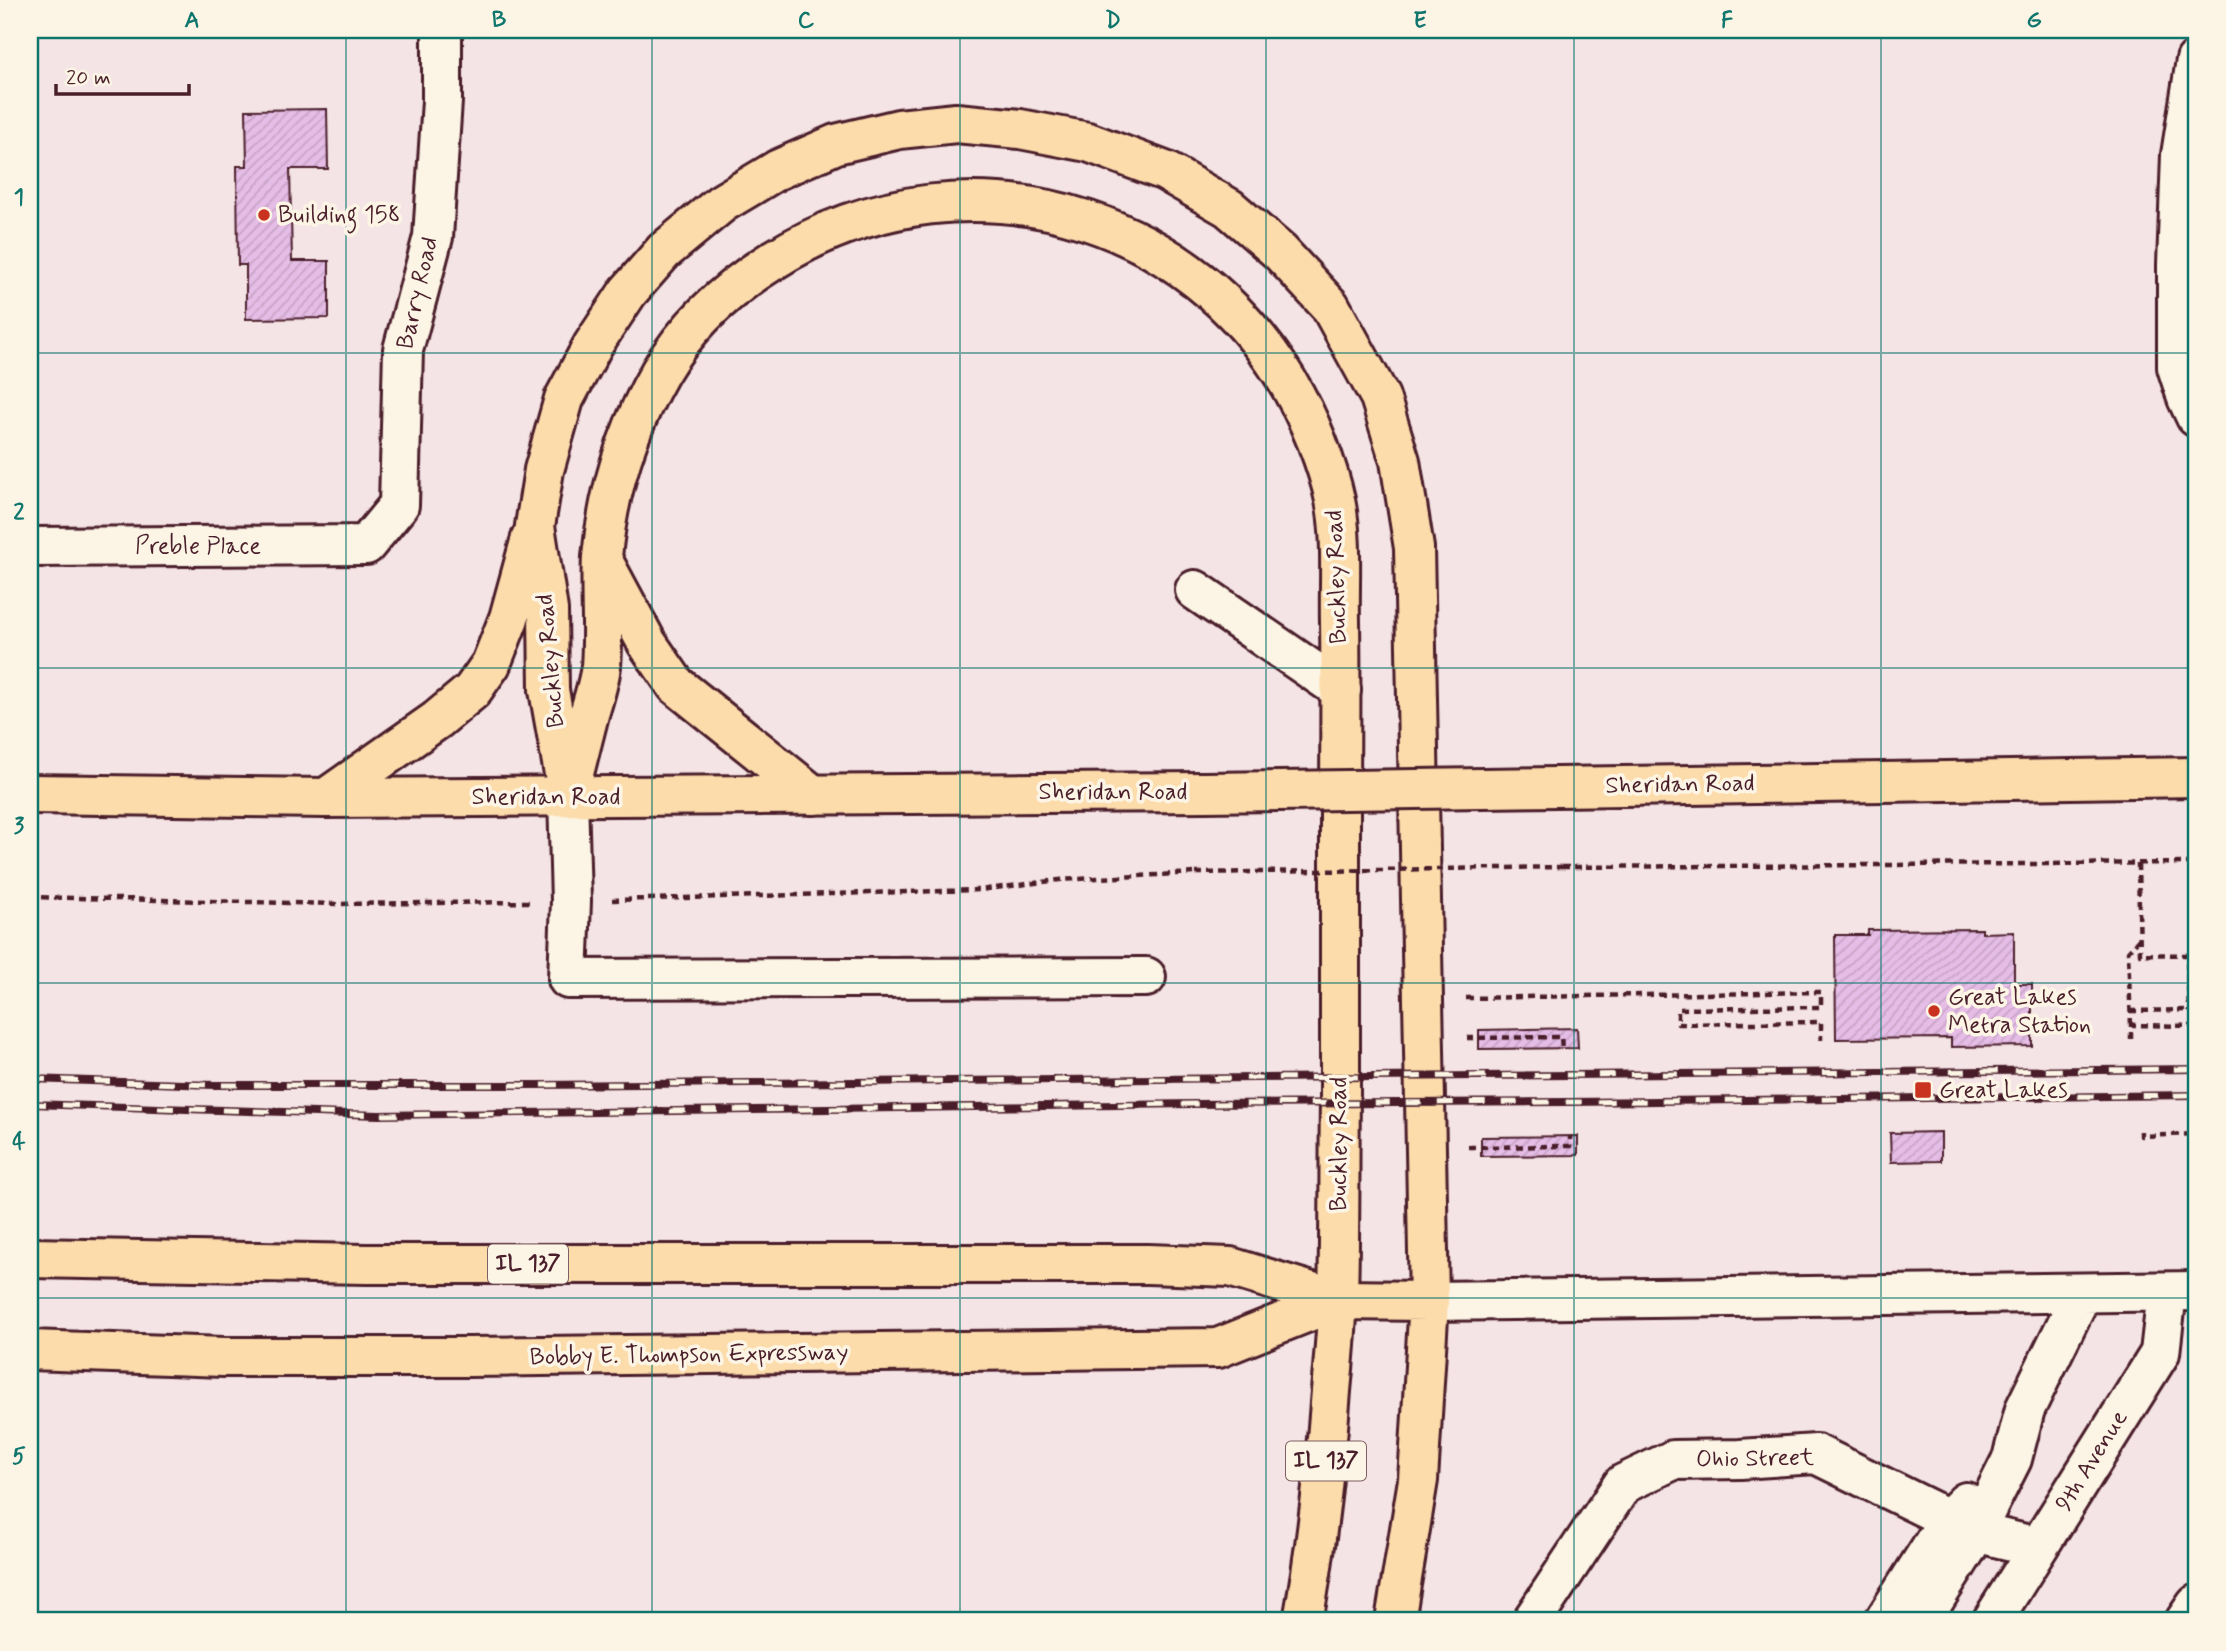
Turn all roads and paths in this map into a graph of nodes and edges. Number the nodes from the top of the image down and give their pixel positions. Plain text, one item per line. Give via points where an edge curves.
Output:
1 (442, 30) edge
2 (2196, 60) edge
3 (2196, 417) edge
4 (535, 526) junction
5 (366, 545) joint
6 (30, 547) edge
7 (602, 559) junction
8 (1195, 590) dead end
9 (1341, 690) junction
10 (2196, 777) edge
11 (30, 794) edge
12 (813, 795) junction
13 (568, 796) junction
14 (326, 798) junction
15 (2196, 863) edge
16 (2138, 864) junction
17 (30, 897) edge
18 (611, 900) dead end
19 (520, 902) dead end
20 (2139, 939) junction
21 (1146, 977) dead end
22 (1461, 998) dead end
23 (2189, 1010) junction
24 (2196, 1010) edge
25 (2130, 1011) junction
26 (2131, 1026) junction
27 (2196, 1027) edge
28 (1462, 1038) dead end
29 (2132, 1039) dead end
30 (1821, 1040) dead end
31 (1562, 1048) dead end
32 (2141, 1131) dead end
33 (2196, 1134) edge
34 (1570, 1136) dead end
35 (1464, 1147) dead end
36 (30, 1258) edge
37 (2181, 1292) edge
38 (2082, 1293) junction
39 (1338, 1300) junction
40 (1429, 1301) junction
41 (30, 1350) edge
42 (1962, 1526) junction
43 (2037, 1547) junction
44 (2196, 1605) edge
45 (1303, 1621) edge
46 (1395, 1621) edge
47 (1531, 1621) edge
48 (1884, 1621) edge
49 (1921, 1621) edge
50 (1992, 1621) edge
51 (2185, 1621) edge

1 - 5 street, Barry Road via 433,237 403,350 399,505
2 - 3 street via 2181,155 2177,265 2177,367
4 - 13 main road, Buckley Road via 548,610 549,690
4 - 14 main road via 509,618 491,664 472,691
4 - 40 main road, Buckley Road via 544,470 564,399 628,292 664,251 722,203 777,170 836,144 899,129 956,123 1088,142 1186,183 1228,208 1280,252 1329,306 1380,397 1400,461 1414,548
5 - 6 street, Preble Place
7 - 9 main road, Buckley Road via 609,501 643,405 694,324 719,300 802,242 852,221 954,202 1009,202 1073,215 1119,231 1166,256 1220,298 1269,350 1318,443 1335,501
7 - 12 main road via 647,643 676,685
7 - 13 main road, Buckley Road via 600,672
8 - 9 street
9 - 39 main road, Buckley Road
10 - 12 main road, Sheridan Road, bridge
11 - 14 main road, Sheridan Road
12 - 13 main road, Sheridan Road
13 - 14 main road, Sheridan Road
13 - 21 street via 568,979
15 - 16 path
16 - 18 path, bridge via 1196,873 1059,880 979,890
16 - 20 path
17 - 19 path via 336,904
20 - 23 path via 2140,954 2187,955
20 - 25 path via 2128,951
22 - 30 path via 1821,992 1821,1007 1678,1009 1678,1024 1821,1022
23 - 24 path
23 - 25 path
25 - 26 path
26 - 27 path
26 - 29 path
28 - 31 path via 1561,1037
32 - 33 path via 2141,1136
34 - 35 path via 1570,1146
36 - 39 main road, Bobby E. Thompson Expressway / IL 137 via 366,1264 1148,1264 1230,1267
37 - 38 street
37 - 43 street, 9th Avenue via 2160,1353
38 - 40 street
38 - 42 street via 2025,1409 2012,1456
39 - 40 main road, Bobby E. Thompson Expressway / IL 137
39 - 41 main road, Bobby E. Thompson Expressway / IL 137 via 1217,1348 468,1357 224,1357
39 - 45 main road, Buckley Road / IL 137 via 1321,1517
40 - 46 main road, Buckley Road via 1418,1480
42 - 43 street, Ohio Street
42 - 47 street, Ohio Street via 1816,1454 1673,1460 1623,1484
42 - 48 street
42 - 49 street
43 - 50 street, 9th Avenue
44 - 51 street

